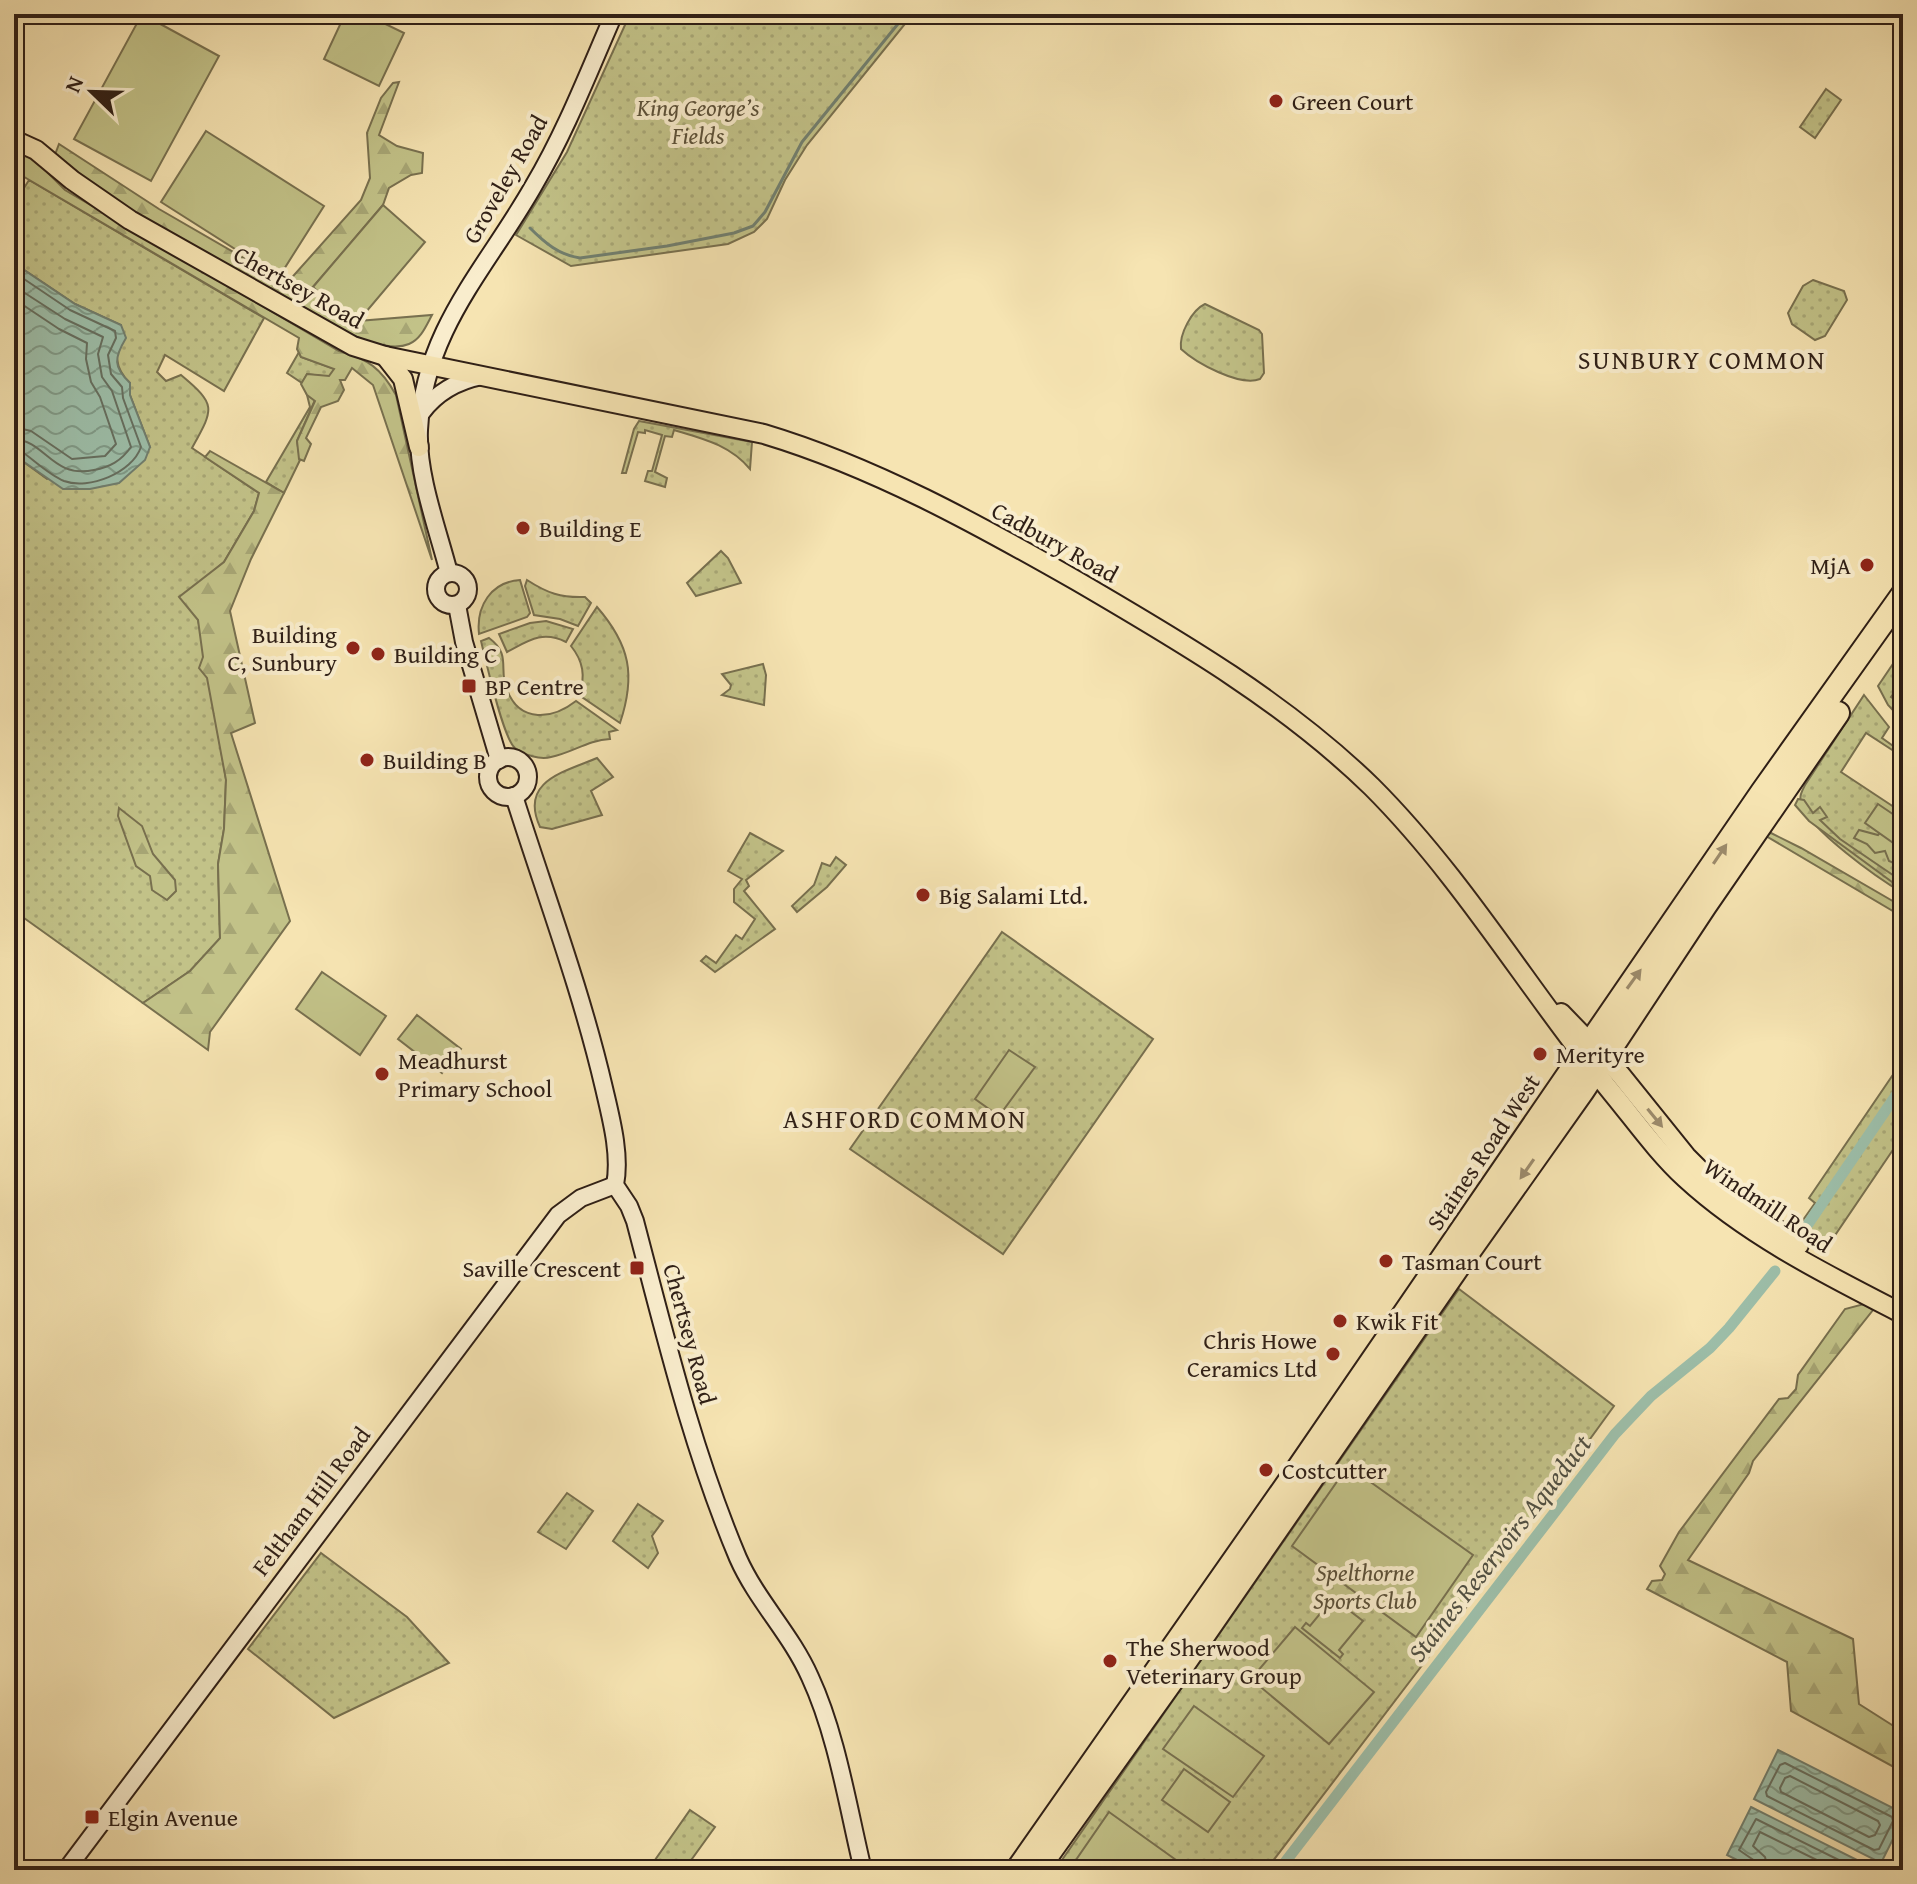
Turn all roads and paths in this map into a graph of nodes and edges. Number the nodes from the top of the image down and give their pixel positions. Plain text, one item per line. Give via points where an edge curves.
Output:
1 (614, 14) edge
2 (14, 140) edge
3 (385, 356) junction
4 (432, 364) junction
5 (484, 376) junction
6 (421, 413) junction
7 (419, 447) junction
8 (449, 573) junction
9 (1903, 594) edge
10 (457, 605) junction
11 (1903, 619) edge
12 (499, 760) junction
13 (514, 796) junction
14 (1585, 1047) junction
15 (1601, 1066) junction
16 (615, 1185) junction
17 (1747, 1217) junction
18 (1903, 1303) edge
19 (1903, 1314) edge
20 (66, 1870) edge
21 (863, 1870) edge
22 (1017, 1870) edge
23 (1037, 1870) edge

1 - 4 street, Groveley Road via 555,147 503,239 456,307
2 - 3 main road, Chertsey Road via 36,150 130,220 335,337
3 - 4 main road, Chertsey Road
3 - 7 main road via 403,379
4 - 5 main road, Cadbury Road
4 - 6 street
5 - 6 street via 444,391
5 - 14 main road, Cadbury Road via 764,434 813,449 962,518 1199,653 1372,787
6 - 7 street
7 - 8 street
8 - 10 street via 461,575 469,586
8 - 10 street via 438,581 436,593 444,604
14 -> 9 highway, Staines Road West
10 - 12 street
11 - 15 highway
12 - 13 street via 489,771 490,787 503,797
12 - 13 street via 516,759 527,771 525,788
13 - 16 street, Chertsey Road via 592,1035 611,1115
14 - 15 main road
14 - 22 highway, Staines Road West
15 - 17 main road, Windmill Road via 1685,1178
15 -> 23 highway
16 - 20 street, Feltham Hill Road via 581,1198 558,1215
16 - 21 street, Chertsey Road via 635,1221 695,1444 728,1533 750,1582 799,1654 822,1708
17 - 18 main road, Windmill Road
17 - 19 main road, Windmill Road via 1803,1261

